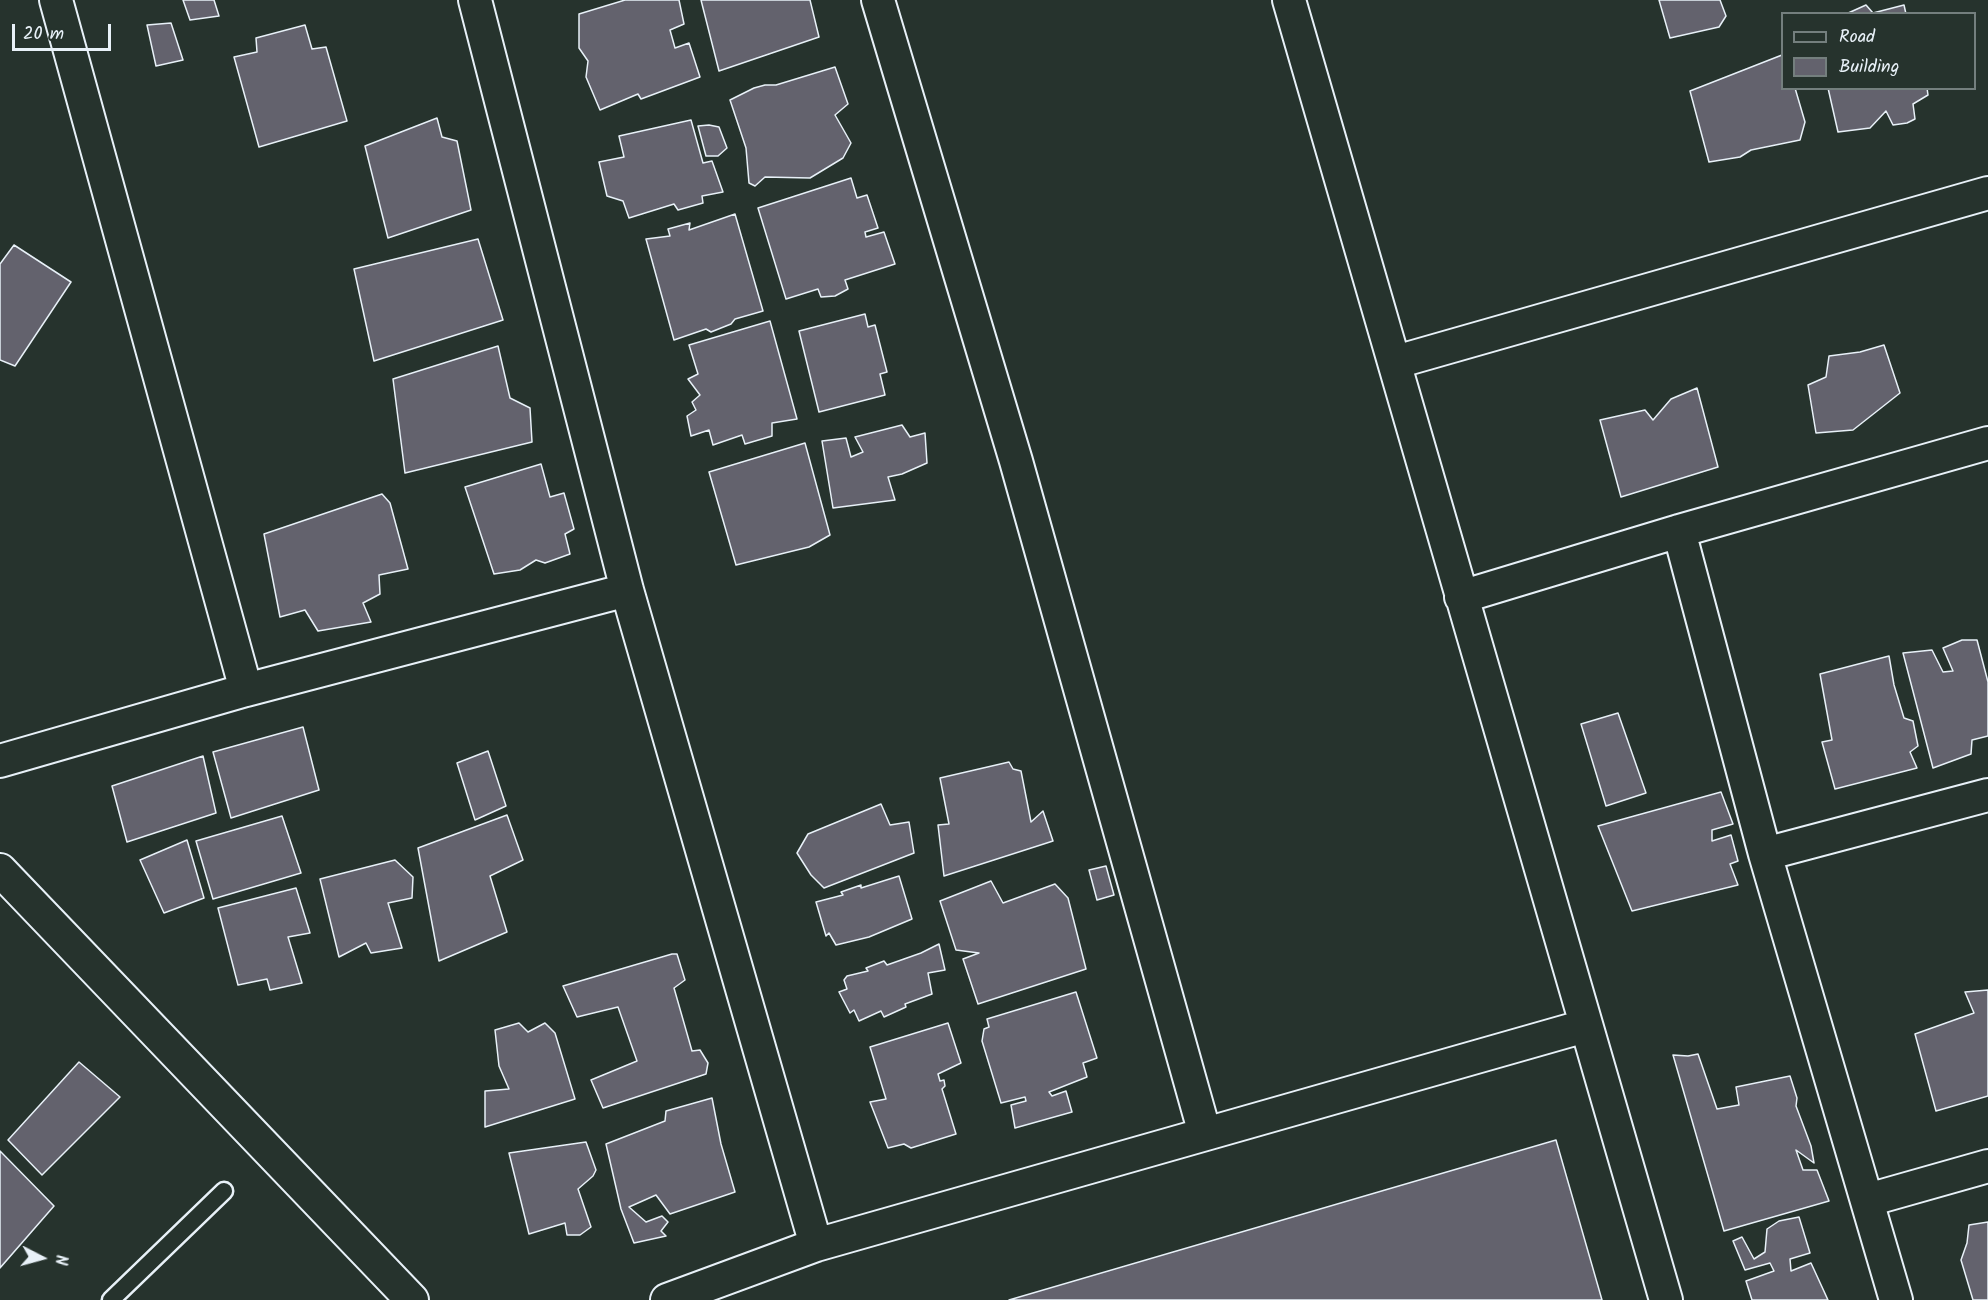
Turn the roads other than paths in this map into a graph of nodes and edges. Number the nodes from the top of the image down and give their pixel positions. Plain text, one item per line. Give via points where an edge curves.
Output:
1 (56, 0) edge
2 (475, 0) edge
3 (878, 0) edge
4 (1290, 0) edge
5 (1988, 193) edge
6 (1396, 362) junction
7 (1988, 443) edge
8 (1679, 531) junction
9 (627, 590) junction
10 (1461, 597) junction
11 (246, 690) junction
12 (0, 761) edge
13 (1988, 795) edge
14 (1766, 854) junction
15 (0, 870) edge
16 (1585, 1026) junction
17 (1205, 1134) junction
18 (1988, 1166) edge
19 (224, 1191) dead end
20 (1868, 1200) junction
21 (816, 1245) junction
22 (111, 1300) edge
23 (412, 1300) edge
24 (667, 1300) edge
25 (1666, 1300) edge
26 (1896, 1300) edge

1 - 11 street
2 - 9 street
3 - 17 street via 1016,461
4 - 6 street
5 - 6 street
6 - 10 street
7 - 8 street
8 - 10 street
8 - 14 street
9 - 11 street
9 - 21 street
10 - 16 street
11 - 12 street
13 - 14 street
14 - 20 street
15 - 23 street
16 - 17 street
16 - 25 street
17 - 21 street
18 - 20 street
19 - 22 lane
20 - 26 street
21 - 24 street

